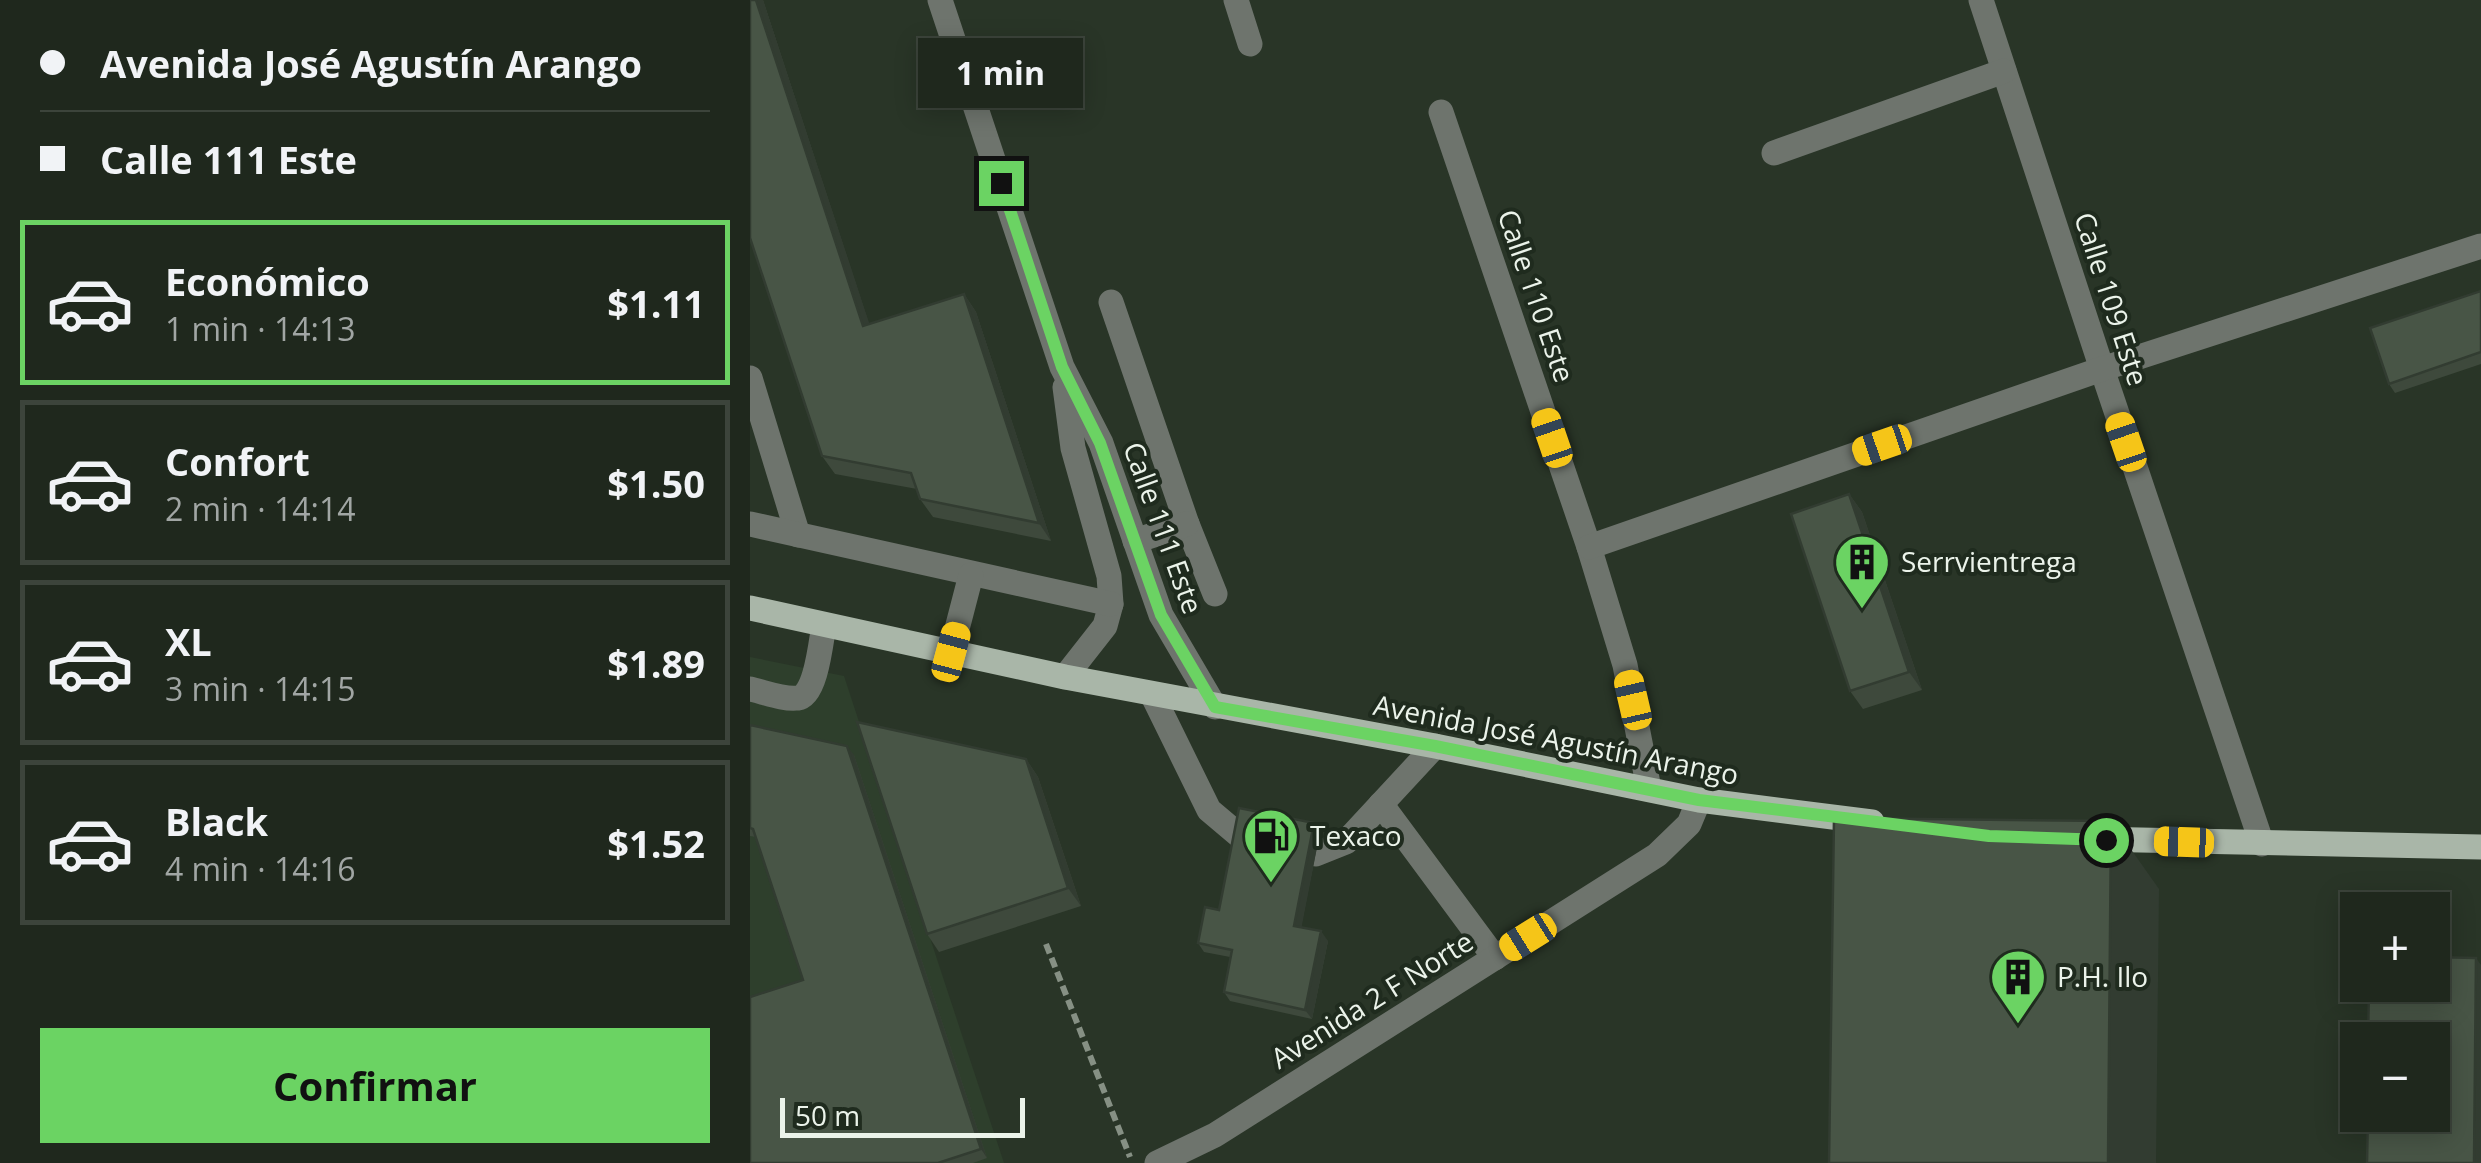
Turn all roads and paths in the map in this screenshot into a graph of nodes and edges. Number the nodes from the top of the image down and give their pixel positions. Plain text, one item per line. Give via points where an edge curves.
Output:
1 (940, 0) edge
2 (1236, 0) edge
3 (1981, 0) edge
4 (1250, 44) dead end
5 (2004, 71) junction
6 (1441, 112) dead end
7 (1774, 153) dead end
8 (2481, 246) edge
9 (1111, 302) dead end
10 (1062, 367) junction
11 (2102, 369) junction
12 (750, 378) edge
13 (750, 524) edge
14 (1187, 524) junction
15 (798, 535) junction
16 (1135, 541) junction
17 (1589, 547) junction
18 (971, 574) junction
19 (1214, 594) dead end
20 (1111, 604) junction
21 (750, 608) edge
22 (824, 625) junction
23 (951, 652) junction
24 (1065, 677) junction
25 (750, 689) edge
26 (1152, 694) junction
27 (1215, 707) junction
28 (1435, 746) junction
29 (1650, 789) junction
30 (1699, 800) junction
31 (1380, 804) junction
32 (1896, 825) edge
33 (1241, 837) edge
34 (2067, 838) edge
35 (2262, 844) junction
36 (2481, 846) edge
37 (1316, 854) dead end
38 (1046, 944) dead end
39 (1495, 958) junction
40 (1132, 1163) edge
41 (1157, 1163) edge

1 - 10 street, Calle 111 Este
2 - 4 street
3 - 5 street, Calle 109 Este
5 - 7 street
5 - 11 street, Calle 109 Este
6 - 17 street, Calle 110 Este
8 - 11 street
9 - 14 street
10 - 16 street, Calle 111 Este via 1100,443
10 - 20 street, Calle 111 Este via 1073,448
11 - 17 street
11 - 35 street, Calle 109 Este
12 - 15 street
13 - 15 street
14 - 16 street
14 - 19 street
15 - 18 street
16 - 27 street, Calle 111 Este via 1161,615
17 - 29 street, Calle 110 Este via 1626,666
18 - 20 street
18 - 23 street
20 - 24 street via 1105,626
21 - 22 main road, Avenida José Agustín Arango
22 - 23 main road, Avenida José Agustín Arango
22 - 25 street via 805,696
23 - 24 main road, Avenida José Agustín Arango
24 - 26 main road, Avenida José Agustín Arango
26 - 27 main road, Avenida José Agustín Arango
26 - 33 street via 1208,810
27 - 28 main road, Avenida José Agustín Arango
28 - 29 main road, Avenida José Agustín Arango
28 - 31 street
29 - 30 main road, Avenida José Agustín Arango
30 - 32 main road, Avenida José Agustín Arango
30 - 39 street, Avenida 2 F Norte via 1688,824 1656,855
31 - 37 street via 1346,842
31 - 39 street
34 - 35 main road
35 - 36 main road
38 - 40 path
39 - 41 street, Avenida 2 F Norte via 1214,1136

